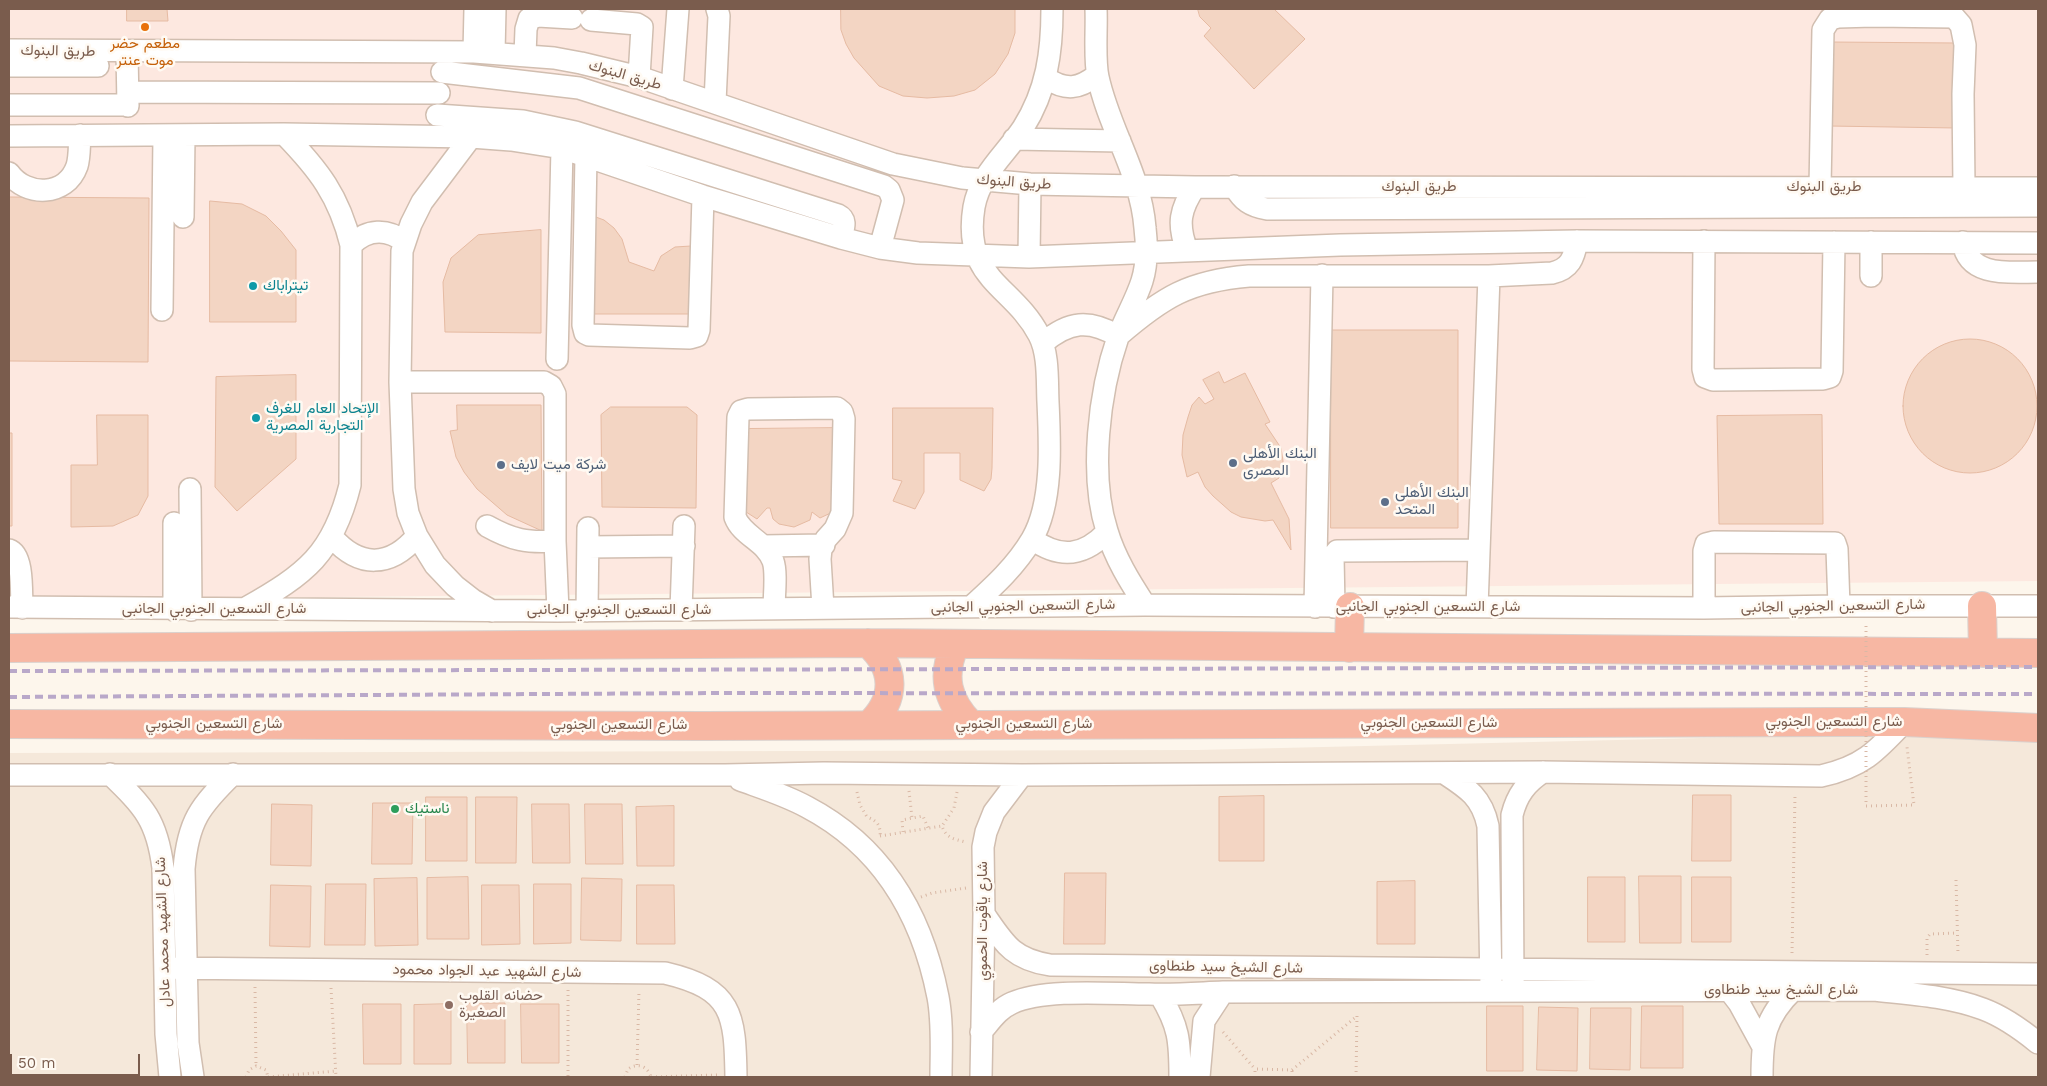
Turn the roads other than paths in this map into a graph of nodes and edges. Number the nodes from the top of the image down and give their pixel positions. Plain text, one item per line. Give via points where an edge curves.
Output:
1 (475, 9) edge
2 (495, 9) edge
3 (678, 9) edge
4 (717, 9) edge
5 (1052, 9) edge
6 (1096, 9) edge
7 (9, 50) edge
8 (484, 53) junction
9 (525, 55) junction
10 (128, 58) junction
11 (444, 62) junction
12 (9, 66) edge
13 (1097, 75) junction
14 (639, 77) junction
15 (1046, 78) junction
16 (672, 89) junction
17 (439, 93) junction
18 (128, 98) junction
19 (715, 102) junction
20 (9, 106) edge
21 (437, 115) junction
22 (128, 134) junction
23 (284, 134) junction
24 (80, 135) junction
25 (174, 135) junction
26 (9, 136) edge
27 (438, 137) junction
28 (471, 137) junction
29 (1014, 139) junction
30 (1120, 141) junction
31 (562, 148) junction
32 (586, 155) junction
33 (9, 173) edge
34 (982, 180) junction
35 (1030, 184) junction
36 (1234, 186) junction
37 (1137, 187) junction
38 (1195, 187) junction
39 (1820, 187) junction
40 (1964, 187) junction
41 (2038, 188) edge
42 (703, 196) junction
43 (2038, 206) edge
44 (183, 217) dead end
45 (841, 238) junction
46 (1577, 241) junction
47 (1704, 241) junction
48 (405, 242) junction
49 (1834, 242) junction
50 (1871, 242) junction
51 (1963, 242) junction
52 (2038, 243) edge
53 (351, 245) junction
54 (880, 248) junction
55 (1254, 248) junction
56 (1187, 250) junction
57 (1145, 251) junction
58 (977, 256) junction
59 (1029, 256) junction
60 (2038, 272) edge
61 (1322, 275) junction
62 (1256, 276) junction
63 (1489, 276) junction
64 (1871, 276) dead end
65 (162, 310) dead end
66 (1118, 336) junction
67 (1043, 343) junction
68 (557, 359) dead end
69 (400, 382) junction
70 (190, 489) dead end
71 (174, 523) dead end
72 (487, 526) dead end
73 (1107, 532) junction
74 (417, 536) junction
75 (332, 537) junction
76 (1032, 538) junction
77 (555, 541) junction
78 (824, 545) junction
79 (763, 546) junction
80 (9, 550) edge
81 (1478, 550) junction
82 (1145, 605) junction
83 (972, 606) junction
84 (1839, 606) junction
85 (1982, 606) junction
86 (2038, 606) edge
87 (16, 607) edge
88 (1333, 607) junction
89 (1477, 607) junction
90 (823, 608) junction
91 (1704, 608) junction
92 (245, 609) junction
93 (774, 609) junction
94 (182, 610) junction
95 (681, 610) junction
96 (492, 611) junction
97 (558, 611) junction
98 (587, 611) junction
99 (868, 643) junction
100 (955, 645) junction
101 (9, 648) edge
102 (1349, 648) junction
103 (1983, 653) junction
104 (2038, 653) edge
105 (1904, 722) junction
106 (9, 724) edge
107 (970, 724) junction
108 (869, 725) junction
109 (2038, 728) edge
110 (1543, 772) junction
111 (1444, 773) junction
112 (110, 774) junction
113 (234, 774) junction
114 (9, 775) edge
115 (725, 775) junction
116 (1022, 775) junction
117 (984, 914) junction
118 (166, 968) junction
119 (187, 968) junction
120 (1512, 969) junction
121 (1491, 970) junction
122 (2038, 974) edge
123 (1793, 980) junction
124 (1873, 981) junction
125 (1729, 990) junction
126 (1223, 992) junction
127 (1491, 992) junction
128 (1513, 992) junction
129 (1160, 995) junction
130 (981, 1032) junction
131 (2038, 1043) edge
132 (1762, 1045) junction
133 (1190, 1055) junction
134 (736, 1076) edge
135 (170, 1077) edge
136 (193, 1077) edge
137 (941, 1077) edge
138 (981, 1077) edge
139 (1180, 1077) edge
140 (1199, 1077) edge
141 (1762, 1077) edge

1 - 8 street
2 - 8 street
3 - 16 street
4 - 19 street
5 - 15 street
6 - 13 street
7 - 10 street, طريق البنوك
8 - 9 street, طريق البنوك
8 - 11 street, طريق البنوك
9 - 14 street, طريق البنوك via 581,62
9 - 14 street via 529,19 538,16 637,24 642,27
10 - 11 street, طريق البنوك
10 - 12 street
10 - 18 street
11 - 17 street
11 - 54 street via 579,88 884,186 893,200
13 - 15 street via 1079,86 1067,87
13 - 30 street
14 - 16 street, طريق البنوك
15 - 29 street via 1031,112
16 - 19 street, طريق البنوك
17 - 18 street
17 - 21 street
18 - 20 street
18 - 22 street
19 - 34 street, طريق البنوك via 893,164
21 - 27 street
21 - 45 street via 523,121 600,139 838,215 845,223
22 - 24 street
22 - 25 street
23 - 25 street
23 - 27 street
23 - 53 street via 319,173 336,198
24 - 26 street
24 - 33 street via 77,166 61,186 37,191 25,188
25 - 44 street
25 - 65 street
27 - 28 street
28 - 31 street
28 - 48 street via 422,202
29 - 30 street
29 - 34 street
30 - 37 street
31 - 32 street
31 - 68 street
32 - 42 street
32 - 42 street via 583,325 589,335 697,336
34 - 35 street, طريق البنوك
34 - 58 street via 974,207 973,232
35 - 37 street, طريق البنوك
35 - 59 street
36 - 38 street, طريق البنوك
36 - 39 street, طريق البنوك
36 - 43 street via 1247,204 1267,210
37 - 38 street, طريق البنوك
37 - 57 street via 1144,222
38 - 56 street via 1182,210 1183,240
39 - 40 street, طريق البنوك
39 - 40 street via 1823,30 1830,19 1838,17 1891,16 1954,17 1961,25 1965,45
40 - 41 street, طريق البنوك
42 - 45 street
45 - 54 street
46 - 47 street
46 - 55 street
46 - 63 street via 1572,260 1558,272
47 - 49 street
47 - 49 street via 1703,369 1705,377 1713,380 1830,378
48 - 53 street via 390,233 373,232
48 - 69 street via 402,251
49 - 50 street
50 - 51 street
50 - 64 street
51 - 52 street
51 - 60 street via 1964,251 1972,263 1983,269
53 - 75 street via 350,485 343,513
54 - 58 street
55 - 56 street
55 - 62 street
56 - 57 street
57 - 59 street
57 - 66 street via 1143,280
58 - 59 street
58 - 67 street via 984,270 1028,320
61 - 62 street
61 - 63 street
61 - 88 street
62 - 66 street via 1224,278 1181,291 1150,309
63 - 81 street
66 - 67 street via 1088,324 1056,332
66 - 73 street via 1101,414 1099,495
67 - 76 street via 1049,416 1046,494
69 - 74 street via 404,489 408,513
69 - 77 street via 544,382 551,386 555,394
70 - 94 street
71 - 94 street
72 - 77 street via 508,538 531,543
73 - 76 street via 1080,552 1062,553 1046,549
73 - 82 street
74 - 75 street via 406,549 392,557 375,560 358,558 343,550
74 - 96 street via 435,564 455,586
75 - 92 street via 292,581
76 - 83 street via 1013,566
77 - 97 street
78 - 79 street
78 - 79 street via 842,513 842,412 837,408 748,409 741,411 738,417 735,517 742,529
78 - 90 street via 820,559
79 - 93 street via 774,562
80 - 87 street via 19,564
81 - 88 street via 1336,551 1333,556
81 - 89 street
82 - 83 street, شارع التسعين الجنوبي الجانبى
82 - 88 street, شارع التسعين الجنوبي الجانبى
83 - 90 street, شارع التسعين الجنوبي الجانبى
84 - 85 street, شارع التسعين الجنوبي الجانبى
84 - 91 street, شارع التسعين الجنوبي الجانبى
84 - 91 street via 1838,549 1835,543 1714,542 1706,544 1704,551
85 - 86 street, شارع التسعين الجنوبي الجانبى
85 - 103 highway
87 - 94 street, شارع التسعين الجنوبي الجانبى
88 - 89 street, شارع التسعين الجنوبي الجانبى
88 - 102 highway
89 - 91 street, شارع التسعين الجنوبي الجانبى
90 - 93 street, شارع التسعين الجنوبي الجانبى
92 - 94 street, شارع التسعين الجنوبي الجانبى
92 - 96 street, شارع التسعين الجنوبي الجانبى
93 - 95 street, شارع التسعين الجنوبي الجانبى
95 - 98 street, شارع التسعين الجنوبي الجانبى
95 - 98 street via 684,536 588,537
96 - 97 street, شارع التسعين الجنوبي الجانبى
97 - 98 street, شارع التسعين الجنوبي الجانبى
99 - 100 highway
99 - 101 highway
99 - 108 highway via 883,658 890,689 883,709
100 - 102 highway
100 - 107 highway via 947,668 950,693 954,705
102 - 103 highway
103 - 104 highway
105 - 107 highway, شارع التسعين الجنوبي
105 - 109 highway, شارع التسعين الجنوبي
105 - 110 street via 1860,763 1842,772 1821,776
106 - 108 highway, شارع التسعين الجنوبي
107 - 108 highway, شارع التسعين الجنوبي
110 - 111 street
110 - 120 street via 1522,790 1512,815
111 - 116 street
111 - 121 street via 1471,792 1485,813 1488,826
112 - 113 street
112 - 114 street
112 - 118 street, شارع الشهيد محمد عادل via 142,807 155,828 163,868
113 - 115 street
113 - 119 street, شارع الشهيد محمد عادل via 201,809 186,844
115 - 116 street
115 - 137 street via 807,807 848,834 876,860 898,888 924,946 938,999
116 - 117 street, شارع ياقوت الحموي via 994,812 986,832 983,847
117 - 121 street, شارع الشيخ سيد طنطاوى via 1012,951 1034,962 1050,965
117 - 130 street, شارع ياقوت الحموي
118 - 119 street, شارع الشهيد عبد الجواد محمود
118 - 135 street, شارع الشهيد محمد عادل
119 - 134 street, شارع الشهيد عبد الجواد محمود via 665,973 703,985 720,1000 730,1015 735,1037
119 - 136 street, شارع الشهيد محمد عادل via 188,1042
120 - 121 street, شارع الشيخ سيد طنطاوى
120 - 123 street, شارع الشيخ سيد طنطاوى
120 - 128 street
121 - 127 street
122 - 124 street, شارع الشيخ سيد طنطاوى via 1927,973
123 - 124 street, شارع الشيخ سيد طنطاوى
123 - 125 street, شارع الشيخ سيد طنطاوى
123 - 132 street via 1767,1028
124 - 131 street, شارع الشيخ سيد طنطاوى via 1983,1009
125 - 128 street, شارع الشيخ سيد طنطاوى
125 - 132 street
126 - 127 street, شارع الشيخ سيد طنطاوى
126 - 129 street, شارع الشيخ سيد طنطاوى
126 - 133 street via 1204,1021
127 - 128 street, شارع الشيخ سيد طنطاوى
129 - 130 street, شارع الشيخ سيد طنطاوى via 1069,994 1024,999 999,1011
129 - 133 street
130 - 138 street, شارع ياقوت الحموي
132 - 141 street
133 - 139 street
133 - 140 street

